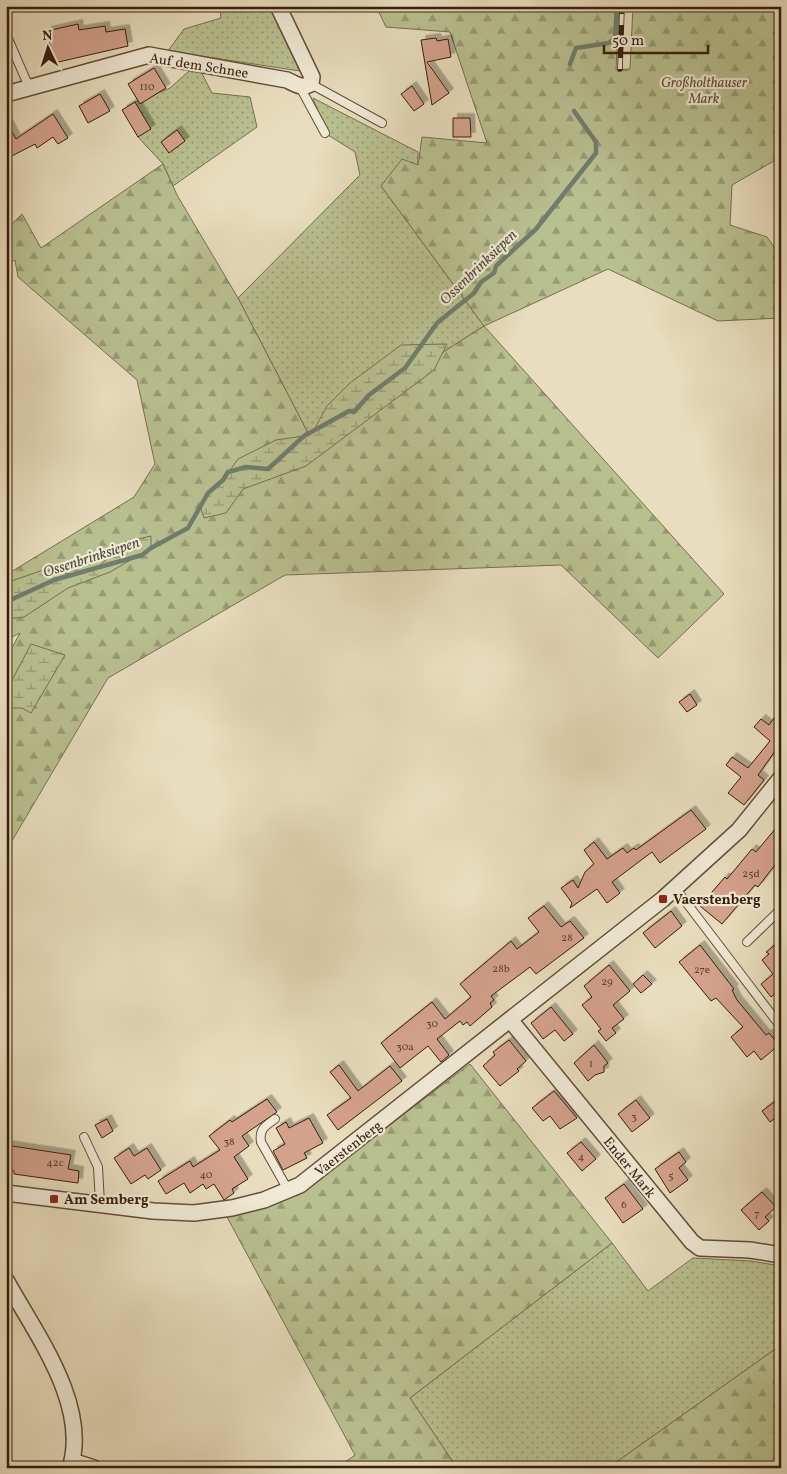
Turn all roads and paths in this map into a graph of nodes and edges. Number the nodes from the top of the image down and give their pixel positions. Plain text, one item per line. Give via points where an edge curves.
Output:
1 (278, 6) edge
2 (6, 34) edge
3 (306, 85) junction
4 (28, 87) junction
5 (6, 94) edge
6 (382, 123) dead end
7 (325, 132) dead end
8 (781, 778) edge
9 (676, 888) junction
10 (781, 909) edge
11 (747, 942) dead end
12 (511, 1021) junction
13 (781, 1027) edge
14 (276, 1120) dead end
15 (84, 1136) dead end
16 (288, 1190) junction
17 (6, 1193) edge
18 (100, 1204) junction
19 (781, 1255) edge
20 (6, 1280) edge
21 (71, 1464) edge
22 (94, 1468) edge

1 - 3 street via 312,76
2 - 4 lane
3 - 4 street, Auf dem Schnee via 154,55
3 - 6 lane, Auf dem Schnee
3 - 7 lane
4 - 5 street, Auf dem Schnee
8 - 9 street, Vaerstenberg via 740,830
9 - 12 street, Vaerstenberg
9 - 13 lane
10 - 11 lane
12 - 16 street, Vaerstenberg via 300,1185
12 - 19 street, Ender Mark via 692,1242 700,1248
14 - 16 lane via 259,1134
15 - 18 lane via 98,1167
16 - 18 street, Vaerstenberg via 222,1211 194,1213
17 - 18 street, Vaerstenberg
20 - 21 street via 59,1376 67,1398 74,1423
21 - 22 street

